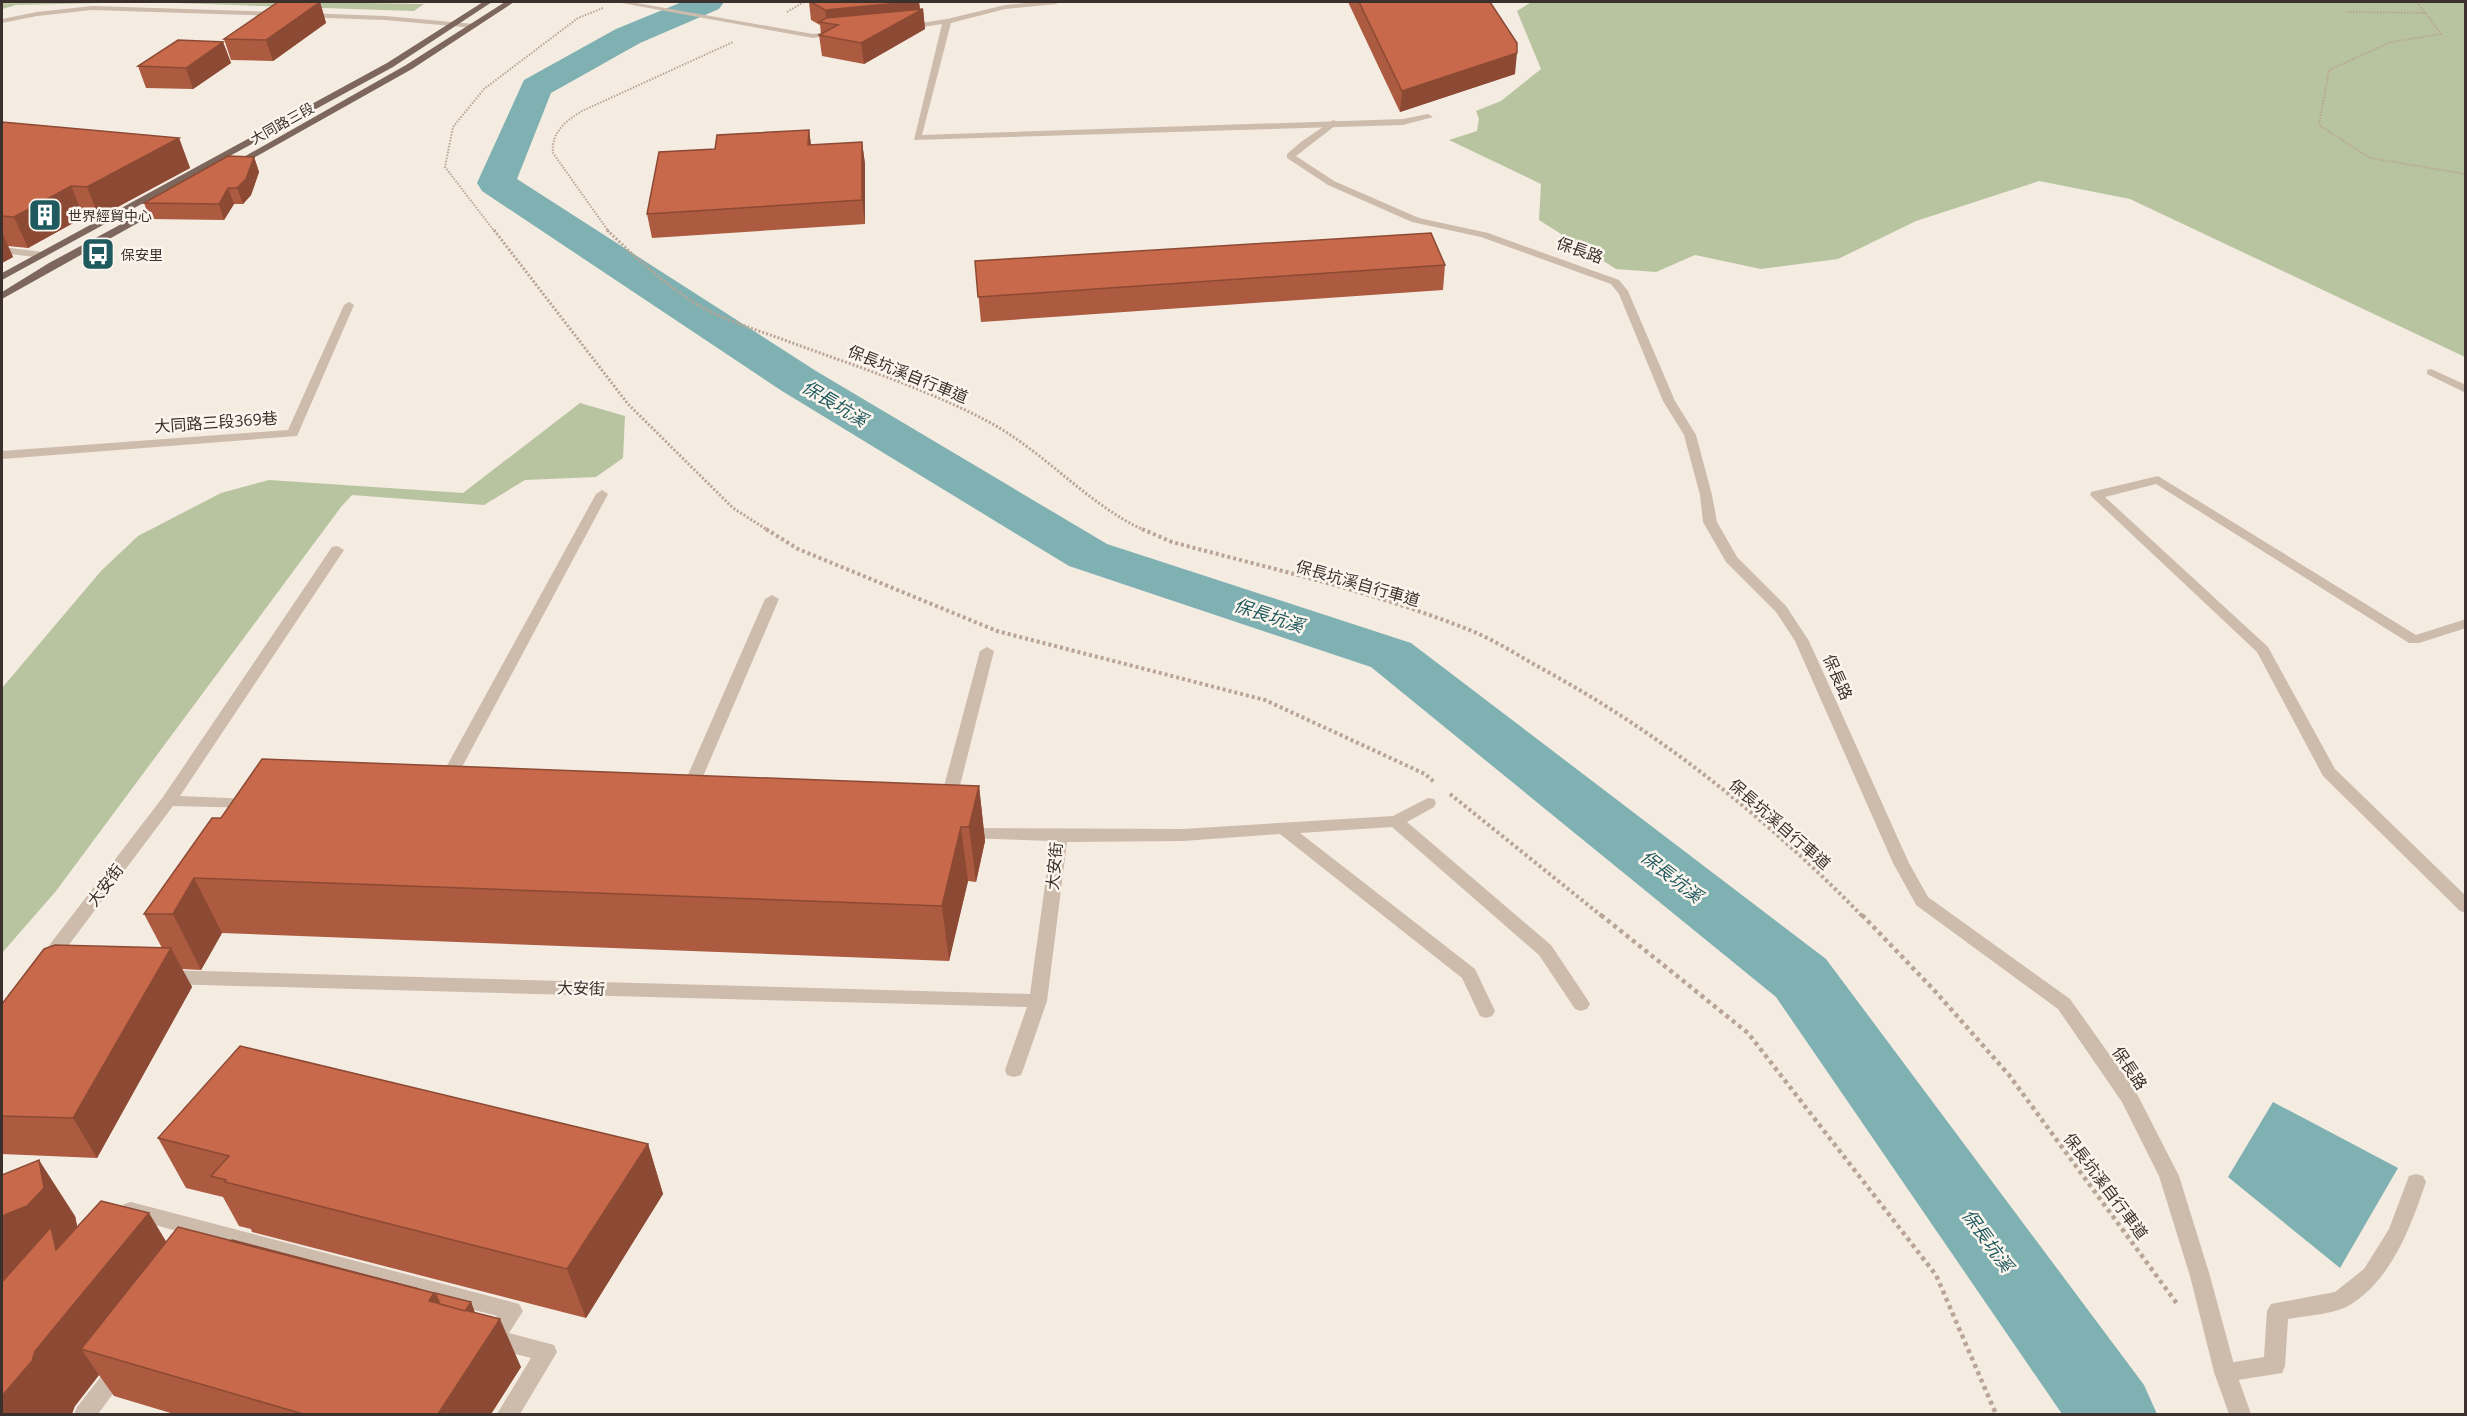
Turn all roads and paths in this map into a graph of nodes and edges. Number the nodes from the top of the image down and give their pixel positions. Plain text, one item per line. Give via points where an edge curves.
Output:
1 (488, 2) edge
2 (510, 2) edge
3 (620, 2) edge
4 (1056, 2) edge
5 (2417, 2) edge
6 (2347, 12) dead end
7 (2426, 13) junction
8 (2, 21) edge
9 (947, 21) junction
10 (456, 24) junction
11 (474, 26) junction
12 (763, 28) junction
13 (892, 28) edge
14 (847, 32) edge
15 (1428, 117) dead end
16 (1333, 123) junction
17 (225, 171) edge
18 (2466, 174) edge
19 (174, 198) edge
20 (2, 250) edge
21 (43, 255) junction
22 (3, 276) edge
23 (2, 296) edge
24 (349, 305) dead end
25 (2431, 372) dead end
26 (2466, 390) edge
27 (2, 455) edge
28 (602, 494) dead end
29 (337, 550) dead end
30 (772, 599) dead end
31 (2466, 623) edge
32 (987, 651) dead end
33 (441, 791) edge
34 (169, 801) junction
35 (1428, 803) dead end
36 (264, 805) edge
37 (681, 810) edge
38 (1396, 821) junction
39 (1282, 828) junction
40 (1060, 836) junction
41 (2466, 907) edge
42 (61, 974) edge
43 (144, 977) edge
44 (1038, 1001) junction
45 (1581, 1004) dead end
46 (1486, 1011) dead end
47 (1014, 1070) dead end
48 (2416, 1182) dead end
49 (119, 1218) edge
50 (223, 1235) junction
51 (224, 1268) edge
52 (2178, 1306) dead end
53 (471, 1333) edge
54 (494, 1339) junction
55 (129, 1358) edge
56 (2225, 1372) junction
57 (86, 1414) edge
58 (508, 1414) edge
59 (1996, 1414) edge
60 (2240, 1414) edge

1 - 10 main road, 大同路三段
2 - 11 main road, 大同路三段
3 - 12 street
3 - 59 path via 578,18 484,89 453,127 445,166 628,404 733,508 798,549 997,631 1265,700 1425,774 1748,1033 1936,1275
4 - 9 street via 1005,7
5 - 7 path
6 - 7 path
7 - 18 path via 2441,34 2391,42 2329,70 2319,125 2370,158
8 - 10 street via 92,9 385,18
9 - 13 street
9 - 16 street via 917,138
10 - 11 street
10 - 21 main road, 大同路三段 via 380,71
11 - 17 main road, 大同路三段
12 - 14 street via 813,36
12 - 52 path, 保長坑溪自行車道 via 582,111 555,133 553,153 569,178 604,227 647,269 700,306 922,390 989,422 1026,444 1124,521 1172,542 1374,597 1474,633 1563,680 1659,740 1735,799 1828,882 1934,990 2009,1075
15 - 16 street via 1403,122
16 - 56 street, 保長路 via 1290,156 1331,183 1406,216 1484,235 1615,282 1624,293 1669,401 1690,435 1710,522 1731,559 1780,609 1803,642 1901,863 1922,901 2064,1004 2129,1097 2169,1176
19 - 23 main road
20 - 21 street
21 - 22 main road, 大同路三段
24 - 27 street, 大同路三段369巷 via 293,433
25 - 26 street
28 - 33 street
29 - 34 street
30 - 37 street
31 - 41 street via 2414,640 2158,480 2096,495 2263,650 2330,772
32 - 40 street, 大安街 via 948,826
34 - 36 street
34 - 42 street, 大安街 via 37,974
35 - 38 street
38 - 39 street
38 - 45 street via 1545,950
39 - 40 street via 1183,835
39 - 46 street via 1469,974
40 - 44 street, 大安街
43 - 44 street, 大安街
44 - 47 street
48 - 56 street via 2398,1232 2371,1275 2340,1300 2278,1311 2274,1366
49 - 50 street via 126,1209
50 - 51 street via 198,1267
50 - 54 street via 512,1311
53 - 54 street
54 - 58 street via 546,1352
55 - 57 street
56 - 60 street, 保長路

